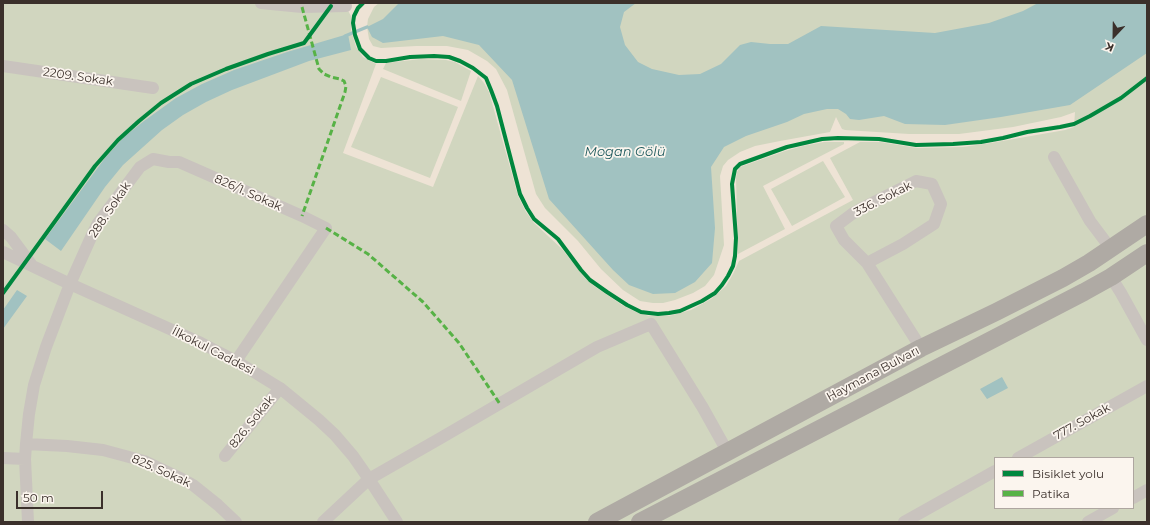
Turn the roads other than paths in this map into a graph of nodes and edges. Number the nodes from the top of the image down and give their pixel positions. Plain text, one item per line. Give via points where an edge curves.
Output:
1 (261, 3) edge
2 (346, 6) dead end
3 (3, 66) edge
4 (153, 88) dead end
5 (1054, 157) dead end
6 (169, 162) joint
7 (1147, 224) edge
8 (3, 230) edge
9 (1111, 249) junction
10 (3, 252) edge
11 (1147, 253) edge
12 (867, 263) junction
13 (33, 266) junction
14 (1111, 277) junction
15 (70, 284) junction
16 (1147, 340) edge
17 (921, 348) junction
18 (236, 361) junction
19 (1147, 386) edge
20 (280, 388) junction
21 (26, 444) junction
22 (727, 451) junction
23 (225, 456) dead end
24 (1020, 457) edge
25 (3, 458) edge
26 (25, 459) junction
27 (994, 472) edge
28 (370, 479) junction
29 (1147, 490) edge
30 (1134, 497) edge
31 (1111, 509) edge
32 (28, 522) edge
33 (236, 522) edge
34 (323, 522) edge
35 (397, 522) edge
36 (597, 522) edge
37 (640, 522) edge
38 (904, 522) edge
39 (1088, 522) edge

1 - 2 street via 302,7
3 - 4 street, 2209. Sokak
5 - 9 street via 1090,221
6 - 15 street, 288. Sokak via 153,159 140,167 98,222
6 - 18 street, 826/1. Sokak via 179,162 326,228
7 - 9 highway, Haymana Bulvarı
8 - 13 street
9 - 17 highway, Haymana Bulvarı via 1063,278
10 - 13 street, İlkokul Caddesi
11 - 14 highway, Haymana Bulvarı
12 - 12 street, 336. Sokak via 844,240 836,226 864,207 916,181 932,184 941,204 934,224
12 - 17 street, 336. Sokak
13 - 15 street, İlkokul Caddesi
14 - 16 street
14 - 37 highway, Haymana Bulvarı
15 - 18 street, İlkokul Caddesi
15 - 21 street, 288. Sokak via 34,385
17 - 22 highway, Haymana Bulvarı
18 - 20 street, İlkokul Caddesi
19 - 24 street, 777. Sokak
20 - 23 street, 826. Sokak
20 - 28 street, İlkokul Caddesi via 335,435
21 - 26 street, 288. Sokak
21 - 33 street, 825. Sokak via 103,450 144,461 193,485
22 - 28 street via 651,324 597,347
22 - 36 highway, Haymana Bulvarı
25 - 26 street
26 - 32 street, 288. Sokak
27 - 38 street
28 - 34 street
28 - 35 street, İlkokul Caddesi
29 - 30 street
31 - 39 street

